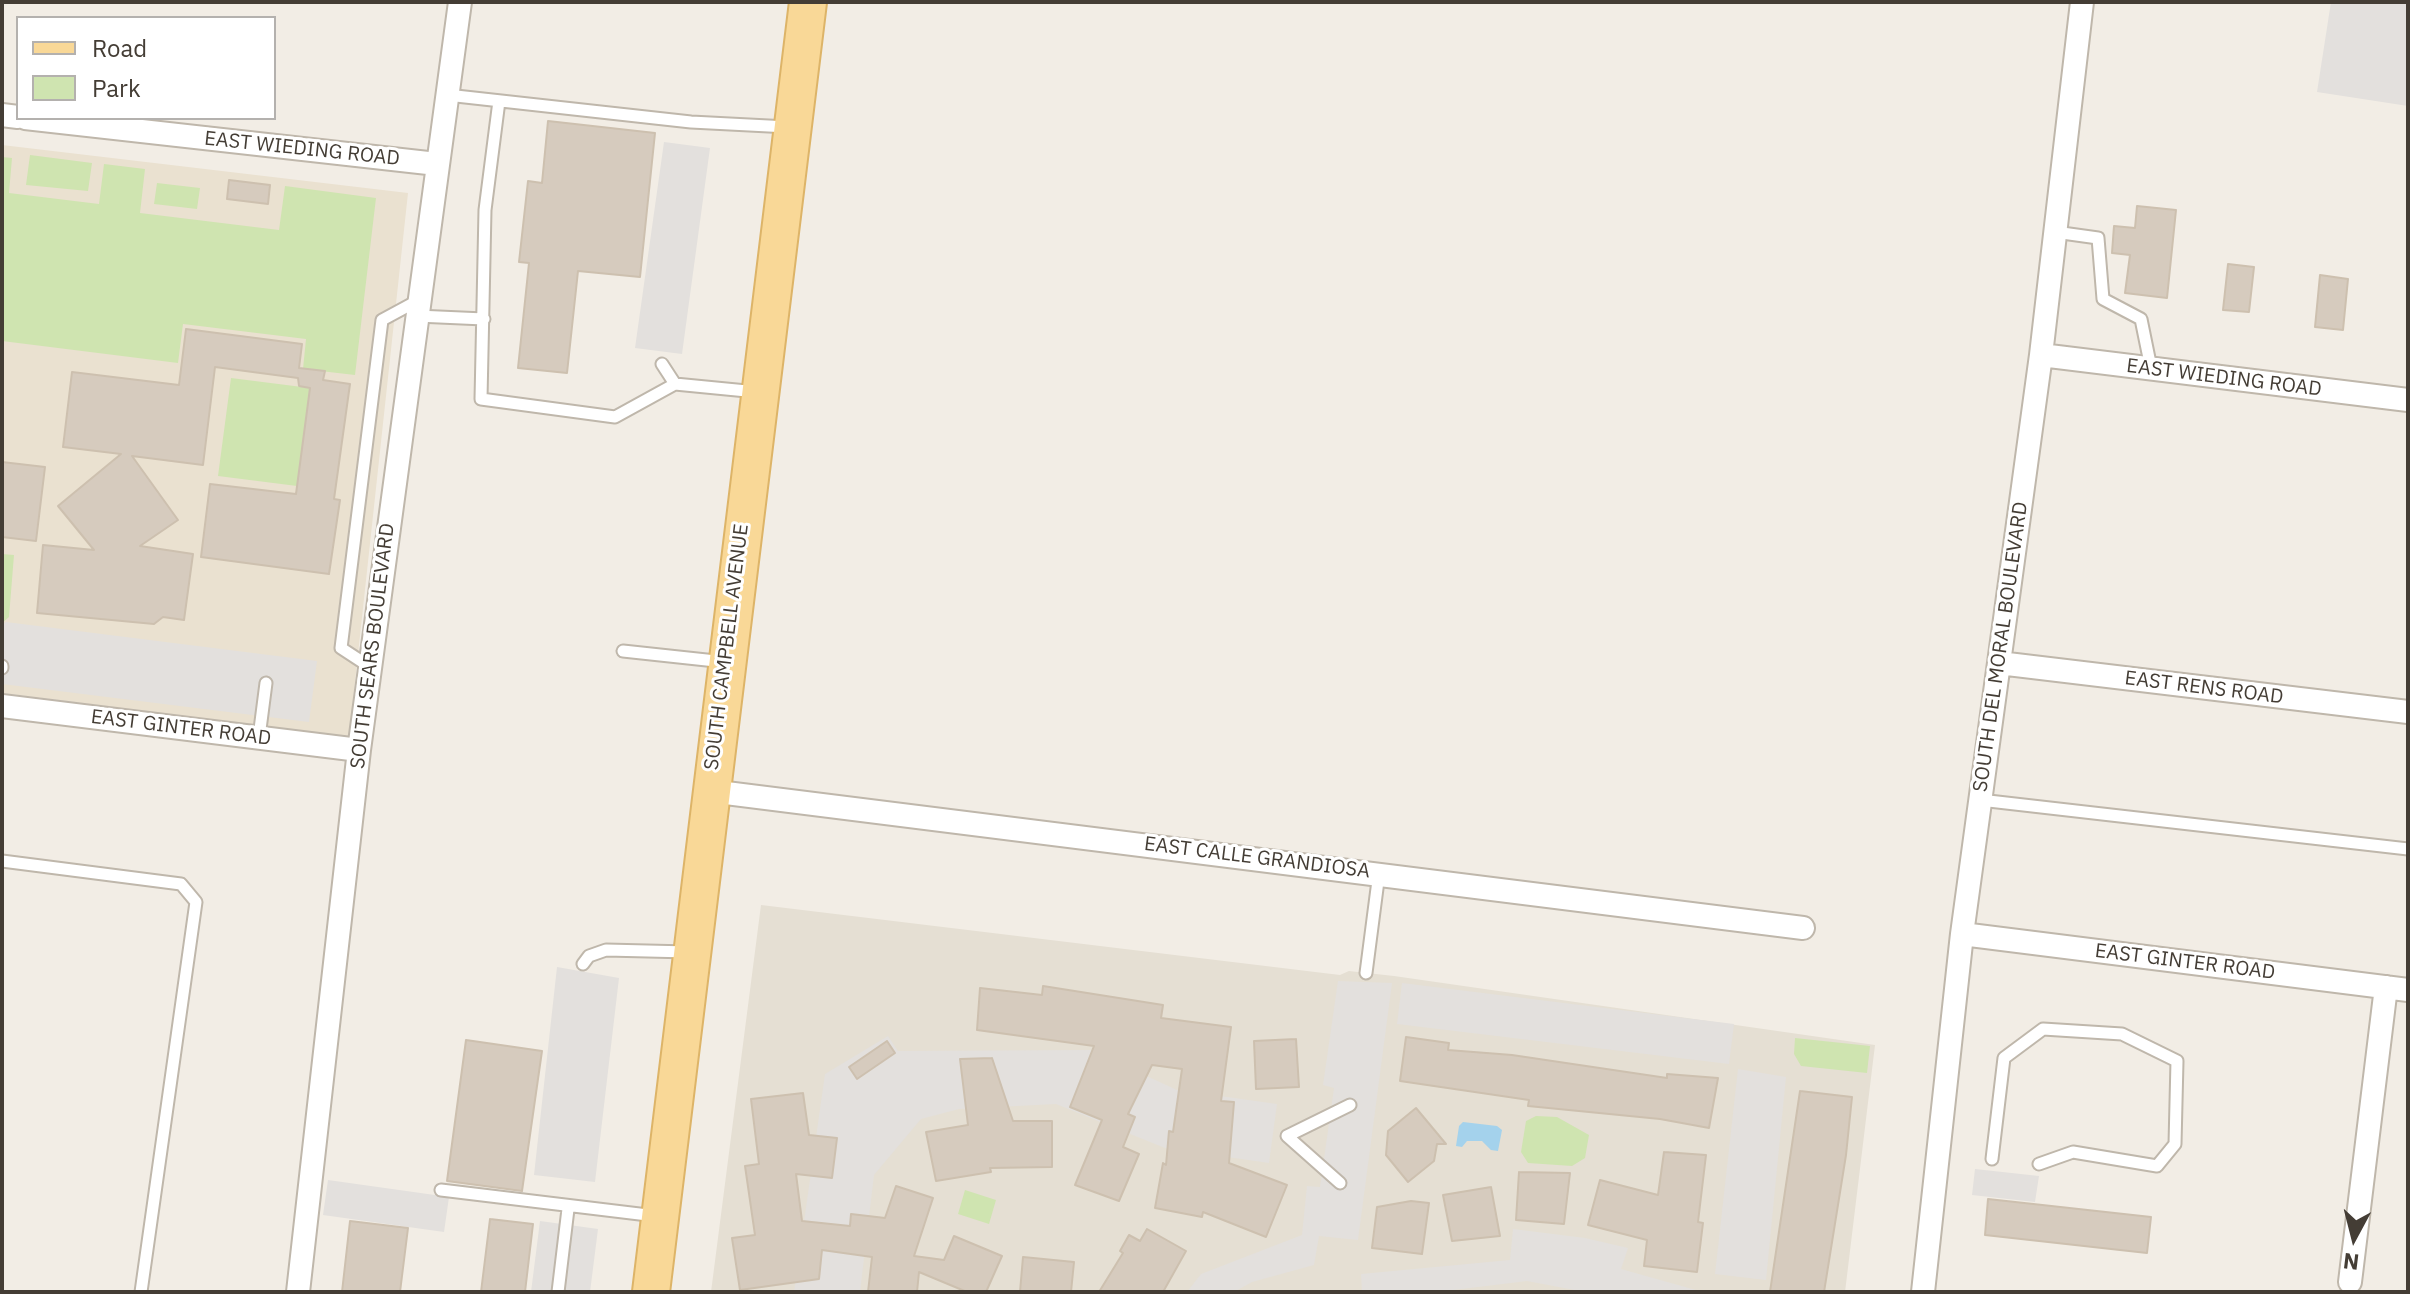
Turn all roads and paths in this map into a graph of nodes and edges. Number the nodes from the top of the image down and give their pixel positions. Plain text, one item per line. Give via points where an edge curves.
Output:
1 (460, 2) edge
2 (808, 2) edge
3 (2082, 2) edge
4 (447, 95) junction
5 (499, 101) junction
6 (43, 120) edge
7 (792, 127) junction
8 (437, 164) junction
9 (2055, 232) junction
10 (418, 308) junction
11 (484, 319) junction
12 (2041, 355) junction
13 (662, 364) dead end
14 (2151, 368) junction
15 (675, 384) junction
16 (758, 392) junction
17 (2408, 400) edge
18 (623, 651) dead end
19 (726, 662) junction
20 (1999, 663) junction
21 (370, 667) junction
22 (266, 683) dead end
23 (2, 706) edge
24 (2408, 712) edge
25 (259, 737) junction
26 (359, 750) junction
27 (710, 791) junction
28 (1980, 800) junction
29 (2408, 849) edge
30 (2, 861) edge
31 (1379, 873) junction
32 (1803, 928) dead end
33 (1962, 934) junction
34 (691, 952) junction
35 (583, 964) dead end
36 (1366, 973) dead end
37 (2397, 988) edge
38 (1350, 1105) dead end
39 (1992, 1159) dead end
40 (2039, 1164) dead end
41 (1340, 1183) dead end
42 (441, 1190) dead end
43 (568, 1209) dead end
44 (660, 1217) junction
45 (2350, 1282) dead end
46 (141, 1292) edge
47 (298, 1292) edge
48 (558, 1292) edge
49 (651, 1292) edge
50 (1923, 1292) edge

1 - 4 street, SOUTH SEARS BOULEVARD
2 - 7 main road, SOUTH CAMPBELL AVENUE
3 - 9 street, SOUTH DEL MORAL BOULEVARD
4 - 5 lane
4 - 8 street, SOUTH SEARS BOULEVARD
5 - 7 lane
5 - 11 lane via 485,210
6 - 8 street, EAST WIEDING ROAD
7 - 16 main road, SOUTH CAMPBELL AVENUE
8 - 10 street, SOUTH SEARS BOULEVARD
9 - 12 street, SOUTH DEL MORAL BOULEVARD
9 - 14 lane via 2098,238 2103,299 2141,319
10 - 11 lane
10 - 21 street, SOUTH SEARS BOULEVARD
10 - 21 lane via 382,320 341,648
11 - 15 lane via 481,399 615,417
12 - 14 street, EAST WIEDING ROAD
12 - 20 street, SOUTH DEL MORAL BOULEVARD
13 - 15 lane
14 - 17 street, EAST WIEDING ROAD
15 - 16 lane
16 - 19 main road, SOUTH CAMPBELL AVENUE
18 - 19 lane
19 - 27 main road, SOUTH CAMPBELL AVENUE
20 - 24 street, EAST RENS ROAD
20 - 28 street, SOUTH DEL MORAL BOULEVARD
21 - 26 street, SOUTH SEARS BOULEVARD
22 - 25 lane
23 - 25 street, EAST GINTER ROAD
25 - 26 street, EAST GINTER ROAD
26 - 47 street, SOUTH SEARS BOULEVARD
27 - 31 street, EAST CALLE GRANDIOSA
27 - 34 main road, SOUTH CAMPBELL AVENUE
28 - 29 lane
28 - 33 street, SOUTH DEL MORAL BOULEVARD
30 - 46 lane via 181,884 196,902
31 - 32 street, EAST CALLE GRANDIOSA
31 - 36 lane
33 - 37 street, EAST GINTER ROAD
33 - 50 street, SOUTH DEL MORAL BOULEVARD
34 - 35 lane via 606,950
34 - 44 main road, SOUTH CAMPBELL AVENUE
37 - 45 street
38 - 41 lane via 1287,1136
39 - 40 lane via 2004,1058 2043,1029 2122,1034 2177,1061 2175,1144 2157,1166 2073,1152
42 - 44 lane
43 - 48 lane
44 - 49 main road, SOUTH CAMPBELL AVENUE

